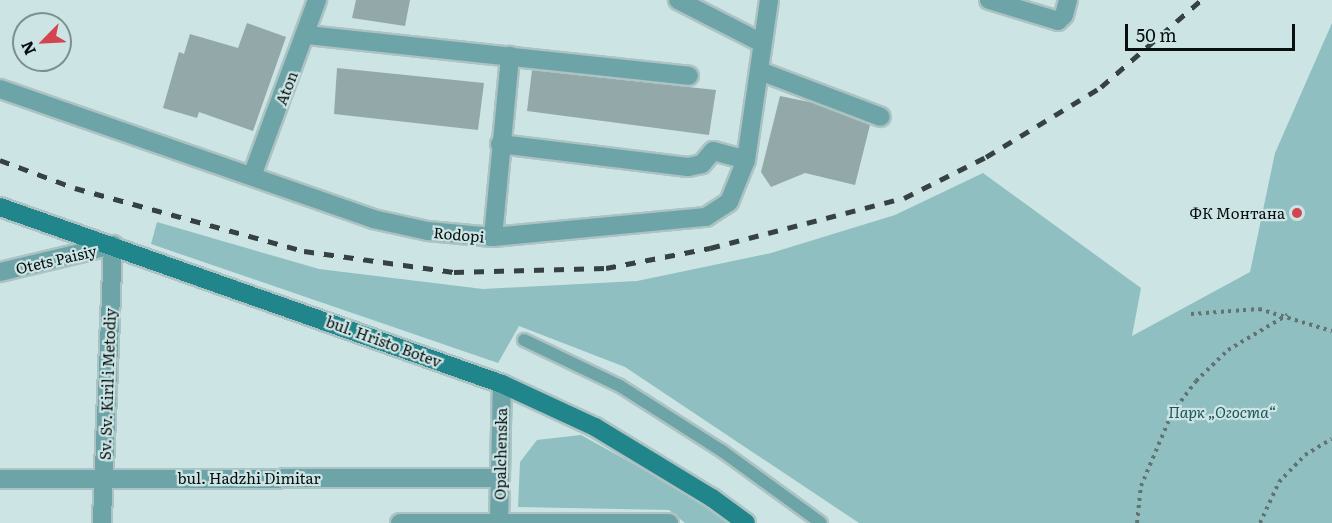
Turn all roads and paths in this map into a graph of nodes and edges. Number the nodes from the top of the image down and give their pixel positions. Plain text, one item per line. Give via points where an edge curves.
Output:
1 (317, 0) edge
2 (678, 0) edge
3 (770, 0) edge
4 (989, 0) edge
5 (1068, 0) edge
6 (307, 35) junction
7 (762, 43) junction
8 (510, 56) junction
9 (759, 71) junction
10 (689, 76) dead end
11 (0, 89) edge
12 (881, 117) dead end
13 (500, 144) junction
14 (746, 160) junction
15 (252, 176) junction
16 (0, 207) edge
17 (493, 237) junction
18 (113, 245) junction
19 (0, 272) edge
20 (1191, 314) dead end
21 (1287, 315) junction
22 (1332, 331) edge
23 (524, 340) dead end
24 (502, 384) junction
25 (1332, 439) edge
26 (103, 478) junction
27 (499, 478) junction
28 (0, 479) edge
29 (499, 522) edge
30 (102, 523) edge
31 (400, 523) edge
32 (669, 523) edge
33 (746, 523) edge
34 (822, 523) edge
35 (1137, 523) edge
36 (1260, 523) edge

1 - 6 street, Aton
2 - 7 street
3 - 7 street, Rodopi
4 - 5 street via 1058,21
6 - 8 street
6 - 15 street, Aton
7 - 9 street, Rodopi
8 - 10 street
8 - 13 street
9 - 12 street
9 - 14 street, Rodopi
11 - 15 street, Rodopi
13 - 14 street via 688,168 702,165 713,151
13 - 17 street
14 - 17 street, Rodopi via 729,202 706,217
15 - 17 street, Rodopi via 374,219 428,231
16 - 18 street, bul. Hristo Botev
18 - 19 street, Otets Paisiy
18 - 24 street, bul. Hristo Botev
18 - 26 street, Sv. Sv. Kiril i Metodiy
20 - 21 path via 1258,309
21 - 22 path
21 - 35 path via 1228,350 1196,381 1172,413 1141,486
23 - 34 lane via 620,387 722,451
24 - 27 street, Opalchenska
24 - 33 street, bul. Hristo Botev via 595,427
25 - 36 path via 1305,455 1279,482
26 - 27 street, bul. Hadzhi Dimitar
26 - 28 street, bul. Hadzhi Dimitar
26 - 30 street, Sv. Sv. Kiril i Metodiy
27 - 29 street, Opalchenska
29 - 31 street
29 - 32 street

